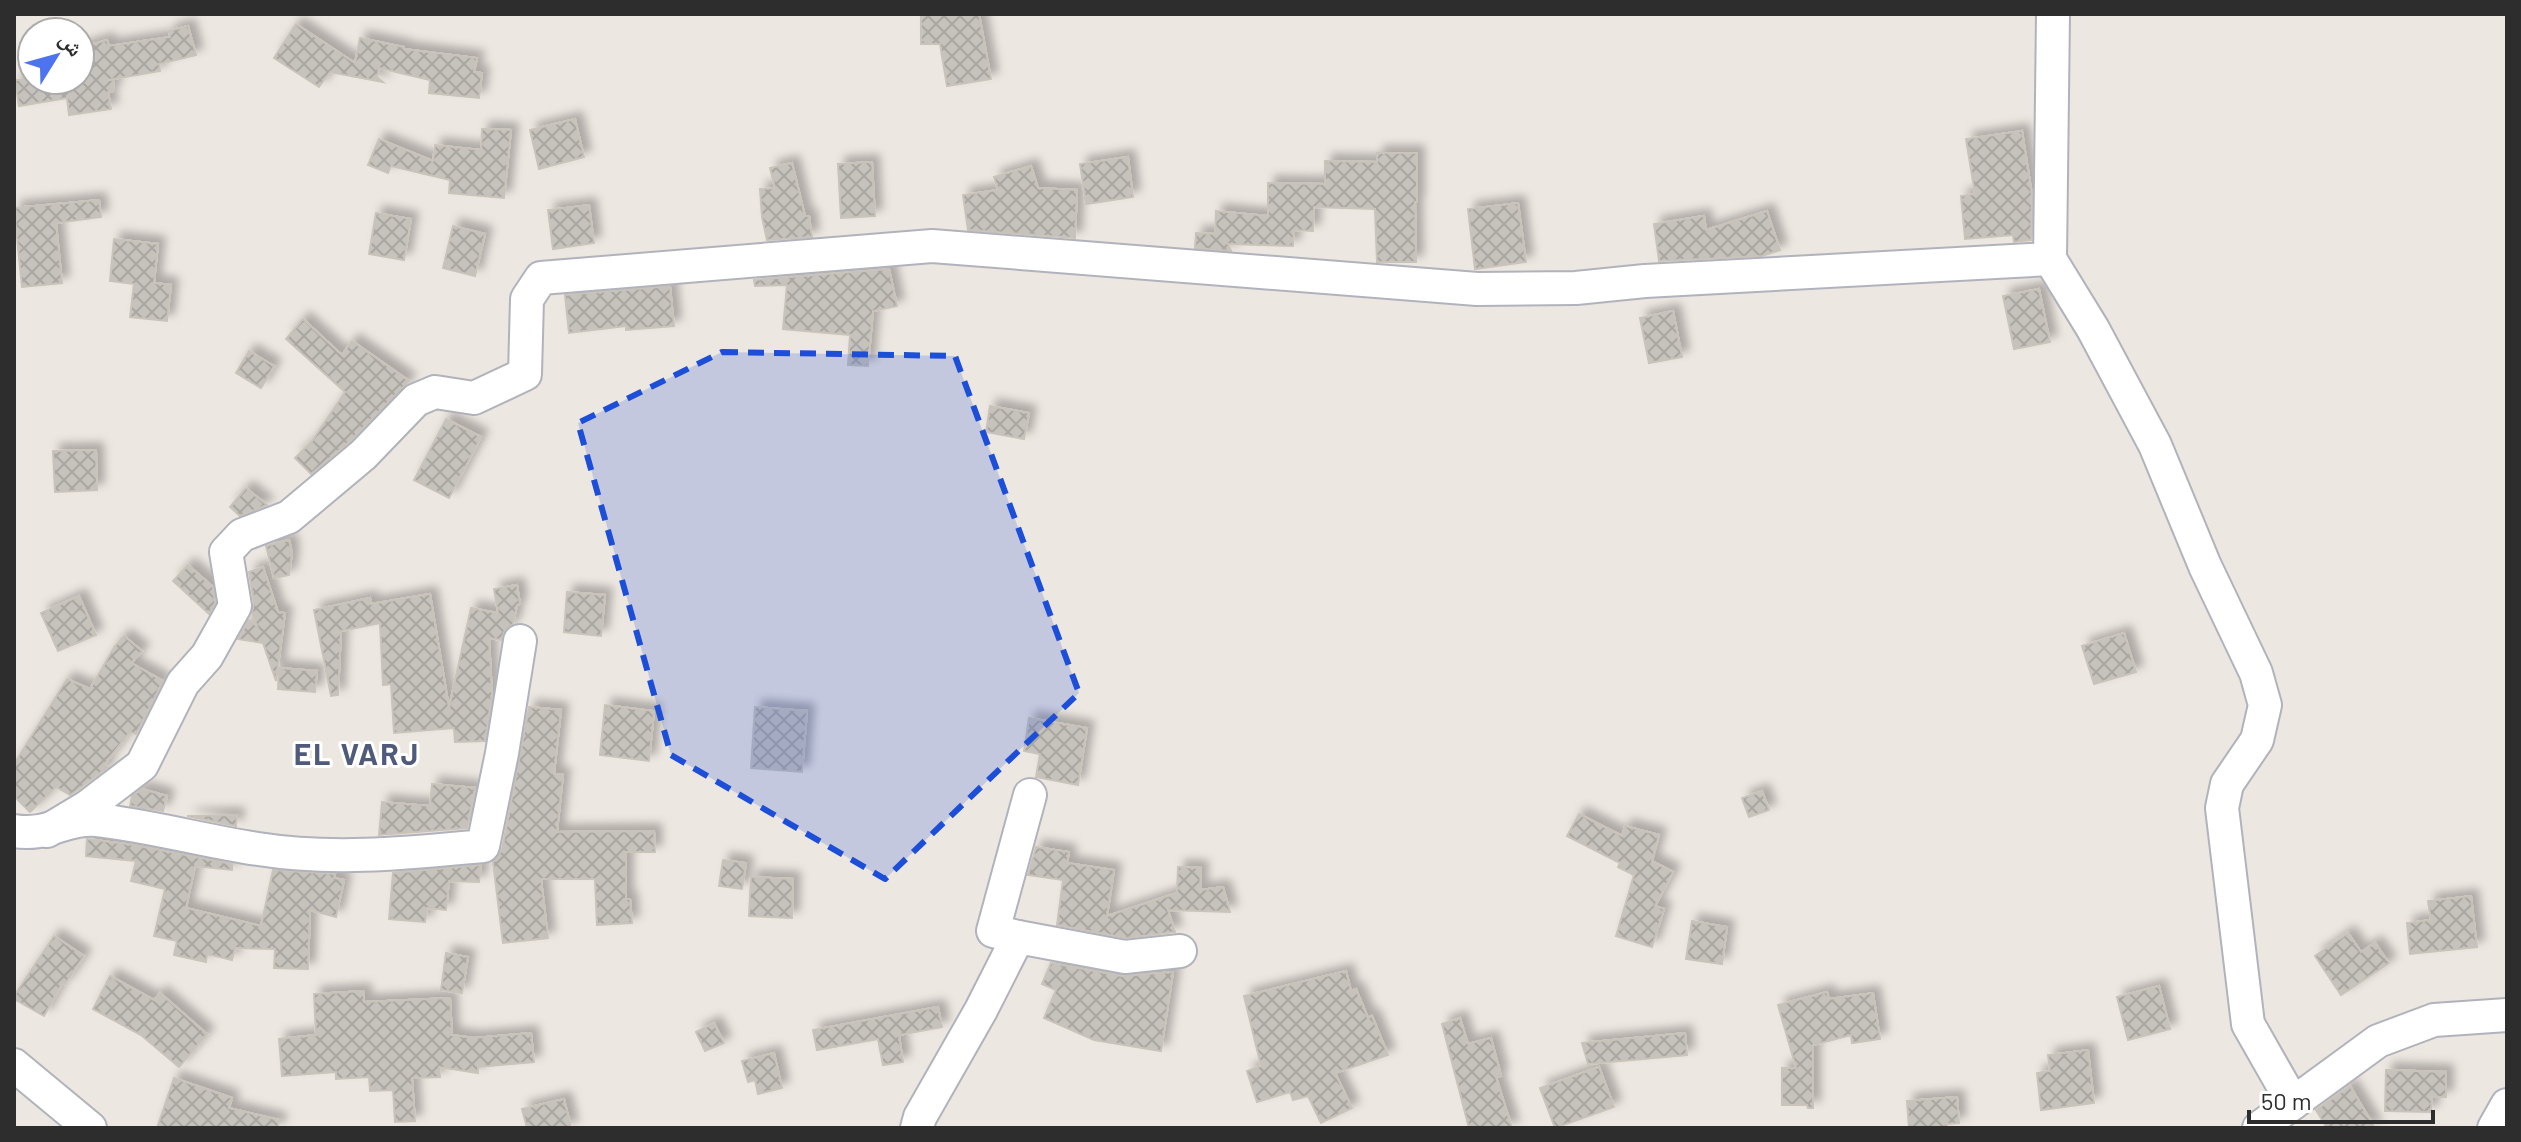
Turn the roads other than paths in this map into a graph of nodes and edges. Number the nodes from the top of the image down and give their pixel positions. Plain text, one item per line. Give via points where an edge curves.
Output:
1 (2053, 14) edge
2 (2050, 259) junction
3 (520, 641) dead end
4 (1030, 795) dead end
5 (14, 831) edge
6 (47, 831) junction
7 (1018, 937) junction
8 (1180, 951) dead end
9 (2507, 1015) edge
10 (14, 1065) edge
11 (2293, 1103) junction
12 (2507, 1105) edge
13 (90, 1128) edge
14 (917, 1128) edge
15 (2259, 1128) edge
16 (2494, 1128) edge

1 - 2 street
2 - 6 street via 1576,288 1477,289 932,246 541,278 527,299 525,374 474,398 435,392 416,400 363,455 289,517 242,535 226,552 235,606 207,656 183,683 142,765
2 - 11 street via 2155,445 2256,673 2265,705 2257,740 2227,784 2222,808 2248,1024
3 - 6 street via 483,846 369,857 261,850 81,819
4 - 7 street via 993,931
5 - 6 street
7 - 8 street via 1125,957
7 - 14 street
9 - 11 street via 2434,1020 2378,1041
10 - 13 street
11 - 15 street
12 - 16 street

